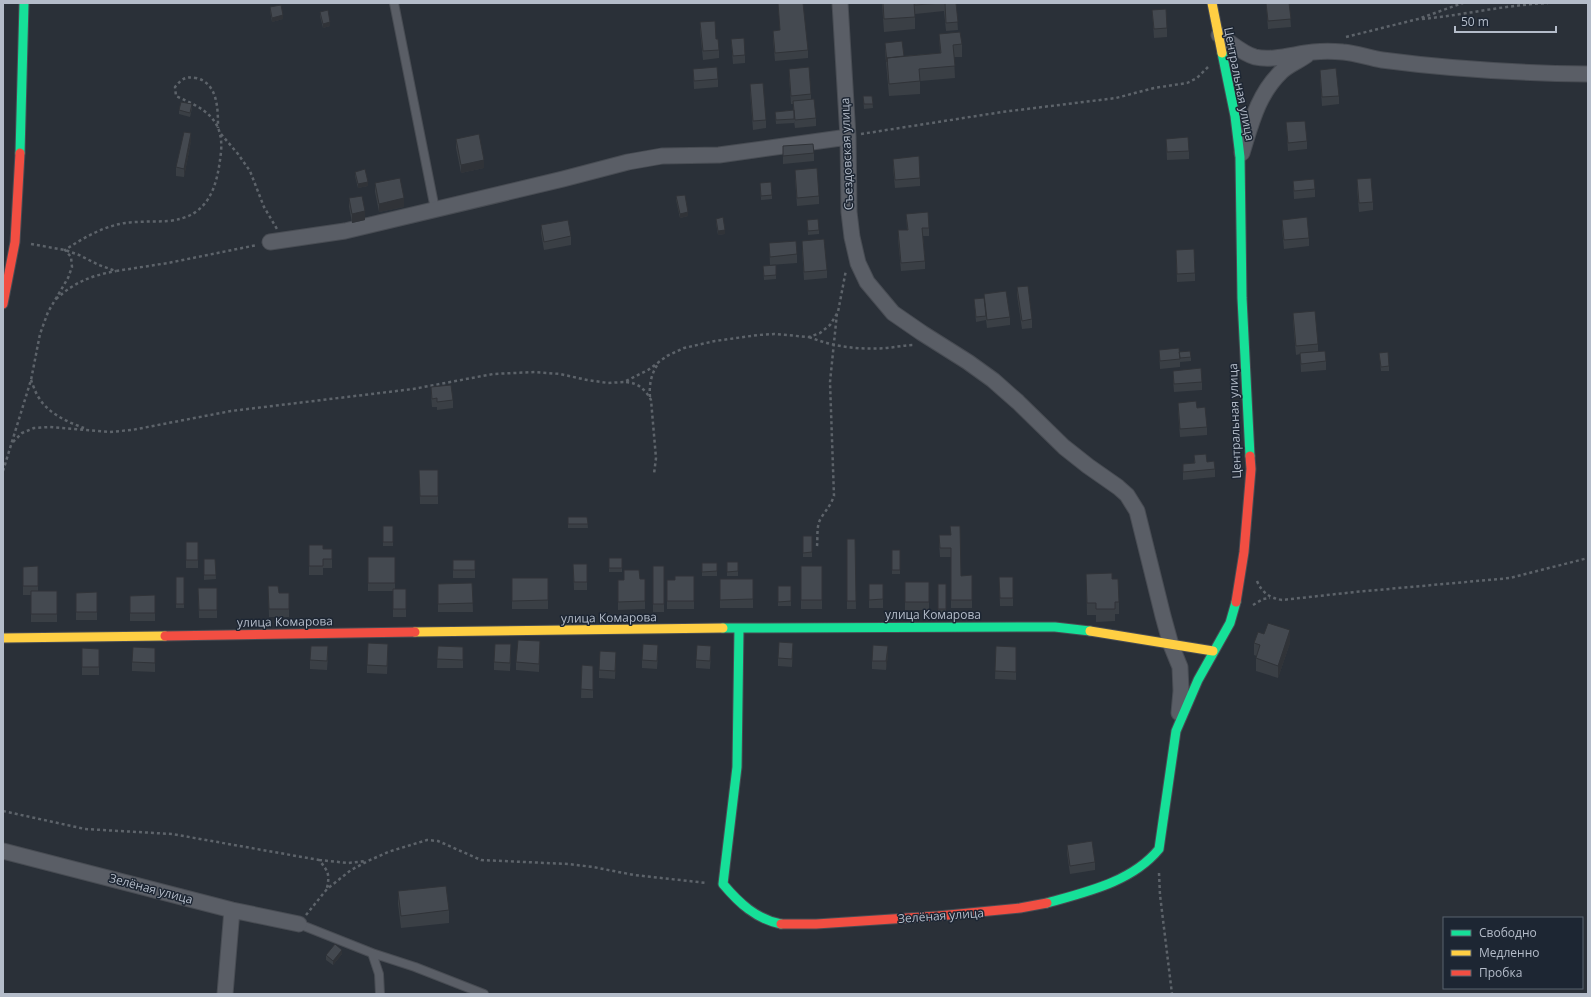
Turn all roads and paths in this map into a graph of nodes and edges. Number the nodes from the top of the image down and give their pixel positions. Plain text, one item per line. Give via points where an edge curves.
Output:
1 (24, 3) edge
2 (394, 3) edge
3 (840, 3) edge
4 (1212, 3) edge
5 (1463, 3) edge
6 (1548, 3) edge
7 (1418, 19) junction
8 (1219, 35) junction
9 (1345, 38) dead end
10 (1313, 52) junction
11 (1222, 53) junction
12 (1588, 74) edge
13 (218, 128) junction
14 (220, 134) junction
15 (848, 137) junction
16 (1240, 157) junction
17 (435, 209) junction
18 (277, 241) junction
19 (15, 242) junction
20 (65, 250) junction
21 (846, 267) dead end
22 (116, 271) junction
23 (54, 301) junction
24 (3, 304) edge
25 (838, 312) junction
26 (809, 337) junction
27 (834, 345) junction
28 (916, 345) dead end
29 (659, 362) junction
30 (31, 380) junction
31 (624, 382) junction
32 (651, 400) junction
33 (86, 429) junction
34 (13, 442) junction
35 (3, 471) edge
36 (654, 474) dead end
37 (817, 546) dead end
38 (1588, 558) edge
39 (1254, 576) dead end
40 (739, 628) junction
41 (3, 638) edge
42 (1171, 644) junction
43 (1213, 651) junction
44 (1176, 731) junction
45 (3, 811) edge
46 (1159, 849) joint
47 (3, 851) edge
48 (319, 860) junction
49 (368, 861) junction
50 (1159, 872) dead end
51 (723, 884) junction
52 (327, 889) junction
53 (232, 910) junction
54 (299, 924) junction
55 (372, 953) junction
56 (225, 994) edge
57 (380, 994) edge
58 (484, 994) edge
59 (1172, 994) edge

1 - 19 street via 20,174
2 - 17 lane
3 - 15 street, Съездовская улица
4 - 8 street, Центральная улица
5 - 7 path
6 - 7 path
7 - 9 path
8 - 10 street via 1254,57 1266,58
8 - 11 street, Центральная улица
10 - 12 street via 1342,52 1380,60 1486,70
10 - 16 street via 1282,71 1266,89
11 - 15 path via 1197,78 1187,83 1116,98 1002,112
11 - 16 street, Центральная улица via 1235,116
13 - 13 path via 216,101 212,88 202,79 188,76 181,79 175,87 176,96 201,107
13 - 14 path
14 - 18 path via 250,171
14 - 20 path via 221,151 217,178 211,197 199,210 187,217 169,221 111,226 81,239
15 - 17 street via 718,155 662,156
15 - 42 street, Съездовская улица via 852,237 858,263 867,282 893,313 993,380 1064,447 1127,495 1137,511
16 - 43 street, Центральная улица via 1242,290 1251,469 1244,552 1235,607 1230,623
17 - 18 street via 345,231
18 - 22 path
19 - 20 path
19 - 24 street
20 - 22 path
20 - 23 path via 71,257 72,267
21 - 25 path
22 - 23 path via 84,279
23 - 30 path via 40,334
25 - 26 path via 830,325
25 - 27 path
26 - 27 path
26 - 29 path via 774,334 715,341 684,348
27 - 28 path via 866,349
27 - 37 path via 830,382 834,496 821,518
29 - 31 path via 639,376
29 - 32 path via 652,373
30 - 33 path via 39,398 50,410 67,422
30 - 34 path
31 - 32 path via 638,385 647,392
31 - 33 path via 594,381 535,372 493,374 412,389 231,411 132,430 109,432
32 - 36 path via 656,458
33 - 34 path via 34,428 22,433
34 - 35 path
38 - 39 path via 1510,578 1282,600 1271,598 1260,588
40 - 41 street, улица Комарова
40 - 42 street, улица Комарова via 1055,627
40 - 51 street via 737,767
42 - 43 street, улица Комарова
42 - 44 street, Съездовская улица via 1180,667 1181,691
43 - 44 street, Центральная улица
44 - 46 street, Центральная улица
45 - 48 path via 85,829 172,834
46 - 51 street, Зелёная улица via 1151,860 1138,870 1084,892 1040,905 945,916 799,925 773,923 751,913
47 - 53 street, Зелёная улица
48 - 49 path via 348,864
48 - 52 path via 329,878
49 - 51 path via 427,840 438,841 481,860 568,864 634,875
49 - 52 path via 351,870
50 - 59 path via 1160,902
52 - 54 path
53 - 54 street, Зелёная улица
53 - 56 street
54 - 55 lane
55 - 57 lane via 379,974
55 - 58 lane

